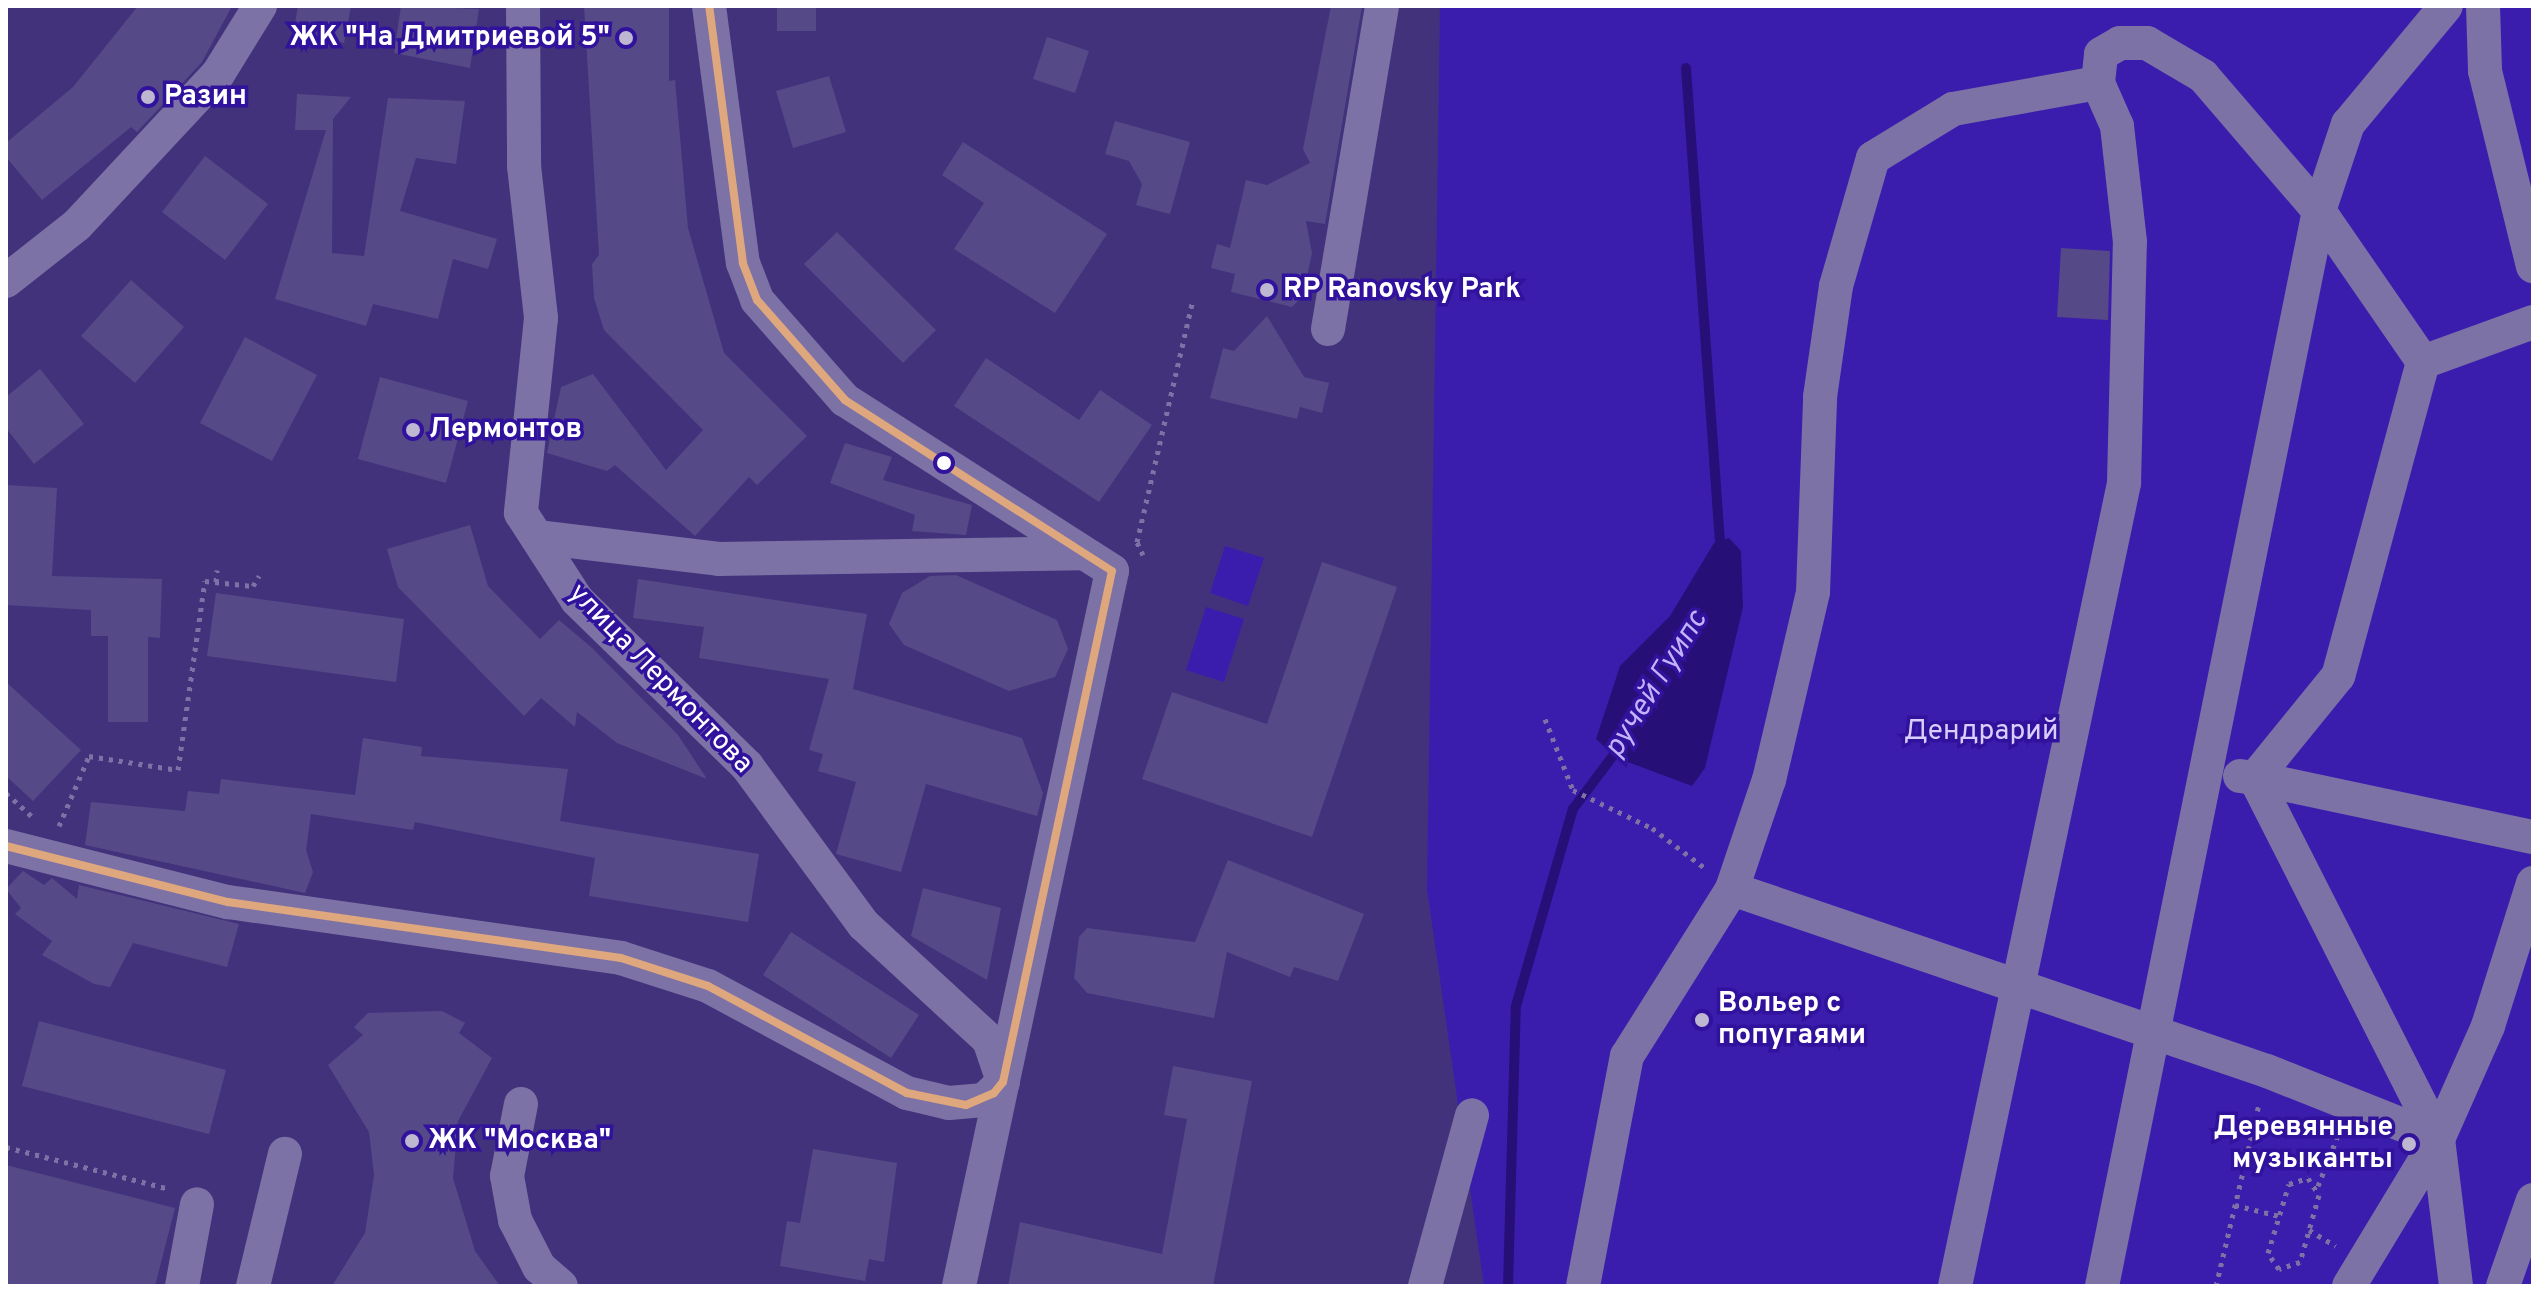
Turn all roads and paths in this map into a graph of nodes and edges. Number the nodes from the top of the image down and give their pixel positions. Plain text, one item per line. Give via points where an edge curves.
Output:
1 (260, 6) edge
2 (523, 6) edge
3 (709, 6) edge
4 (1382, 6) edge
5 (2446, 6) edge
6 (2483, 6) edge
7 (2098, 83) junction
8 (2319, 211) junction
9 (2533, 266) edge
10 (6, 281) edge
11 (1193, 299) dead end
12 (2533, 322) edge
13 (1328, 329) dead end
14 (2423, 362) junction
15 (537, 537) junction
16 (1137, 542) dead end
17 (1083, 553) junction
18 (217, 570) dead end
19 (259, 576) dead end
20 (216, 582) junction
21 (1545, 719) dead end
22 (2208, 773) junction
23 (2255, 778) junction
24 (55, 836) dead end
25 (2533, 837) edge
26 (6, 846) edge
27 (2533, 883) edge
28 (1732, 889) junction
29 (2019, 991) junction
30 (2153, 1034) junction
31 (2267, 1071) junction
32 (1003, 1082) junction
33 (521, 1104) dead end
34 (2350, 1104) junction
35 (1472, 1115) dead end
36 (2438, 1139) junction
37 (6, 1147) edge
38 (285, 1154) dead end
39 (2318, 1186) junction
40 (2533, 1200) edge
41 (197, 1204) joint
42 (2235, 1205) junction
43 (2279, 1216) junction
44 (182, 1286) edge
45 (253, 1286) edge
46 (561, 1286) edge
47 (959, 1286) edge
48 (1425, 1286) edge
49 (1583, 1286) edge
50 (1955, 1286) edge
51 (2102, 1286) edge
52 (2216, 1286) edge
53 (2349, 1286) edge
54 (2456, 1286) edge
55 (2503, 1286) edge

1 - 10 street via 218,74 77,225
2 - 15 street, улица Лермонтова via 524,166 541,318 539,388 520,491 521,513
3 - 17 street via 736,218 757,300 845,400
4 - 13 street
5 - 8 street via 2348,124
6 - 9 street via 2488,86
7 - 8 street via 2101,54 2120,43 2147,43 2203,76
7 - 28 street via 1953,109 1873,158 1836,286 1820,397 1813,592 1769,780
7 - 29 street via 2117,126 2130,242 2124,483
8 - 14 street
8 - 22 street
11 - 16 path
12 - 14 street
14 - 23 street via 2338,676
15 - 17 street via 719,559
15 - 32 street, улица Лермонтова via 577,600 747,766 864,925 989,1040
17 - 32 street via 1112,571
18 - 20 path
19 - 20 path via 253,586
20 - 24 path via 205,581 178,770 89,756
21 - 28 path via 1573,790 1652,828
22 - 23 street
22 - 30 street
23 - 25 street
23 - 36 street
26 - 32 street via 228,902 621,958 708,986 879,1079 949,1103 984,1100
27 - 36 street via 2488,1026
28 - 29 street
28 - 49 street via 1627,1056
29 - 30 street
29 - 50 street
30 - 31 street
30 - 51 street
31 - 34 street
31 - 42 path
32 - 47 street
33 - 46 street via 507,1176 515,1220 539,1267
34 - 36 street
34 - 39 path
35 - 48 street
36 - 53 street
36 - 54 street
37 - 41 path via 185,1193
38 - 45 street
39 - 43 path via 2308,1178 2289,1184
39 - 43 path via 2300,1262 2290,1270 2271,1264 2268,1253
40 - 55 street
41 - 44 street
42 - 43 path
42 - 52 path

